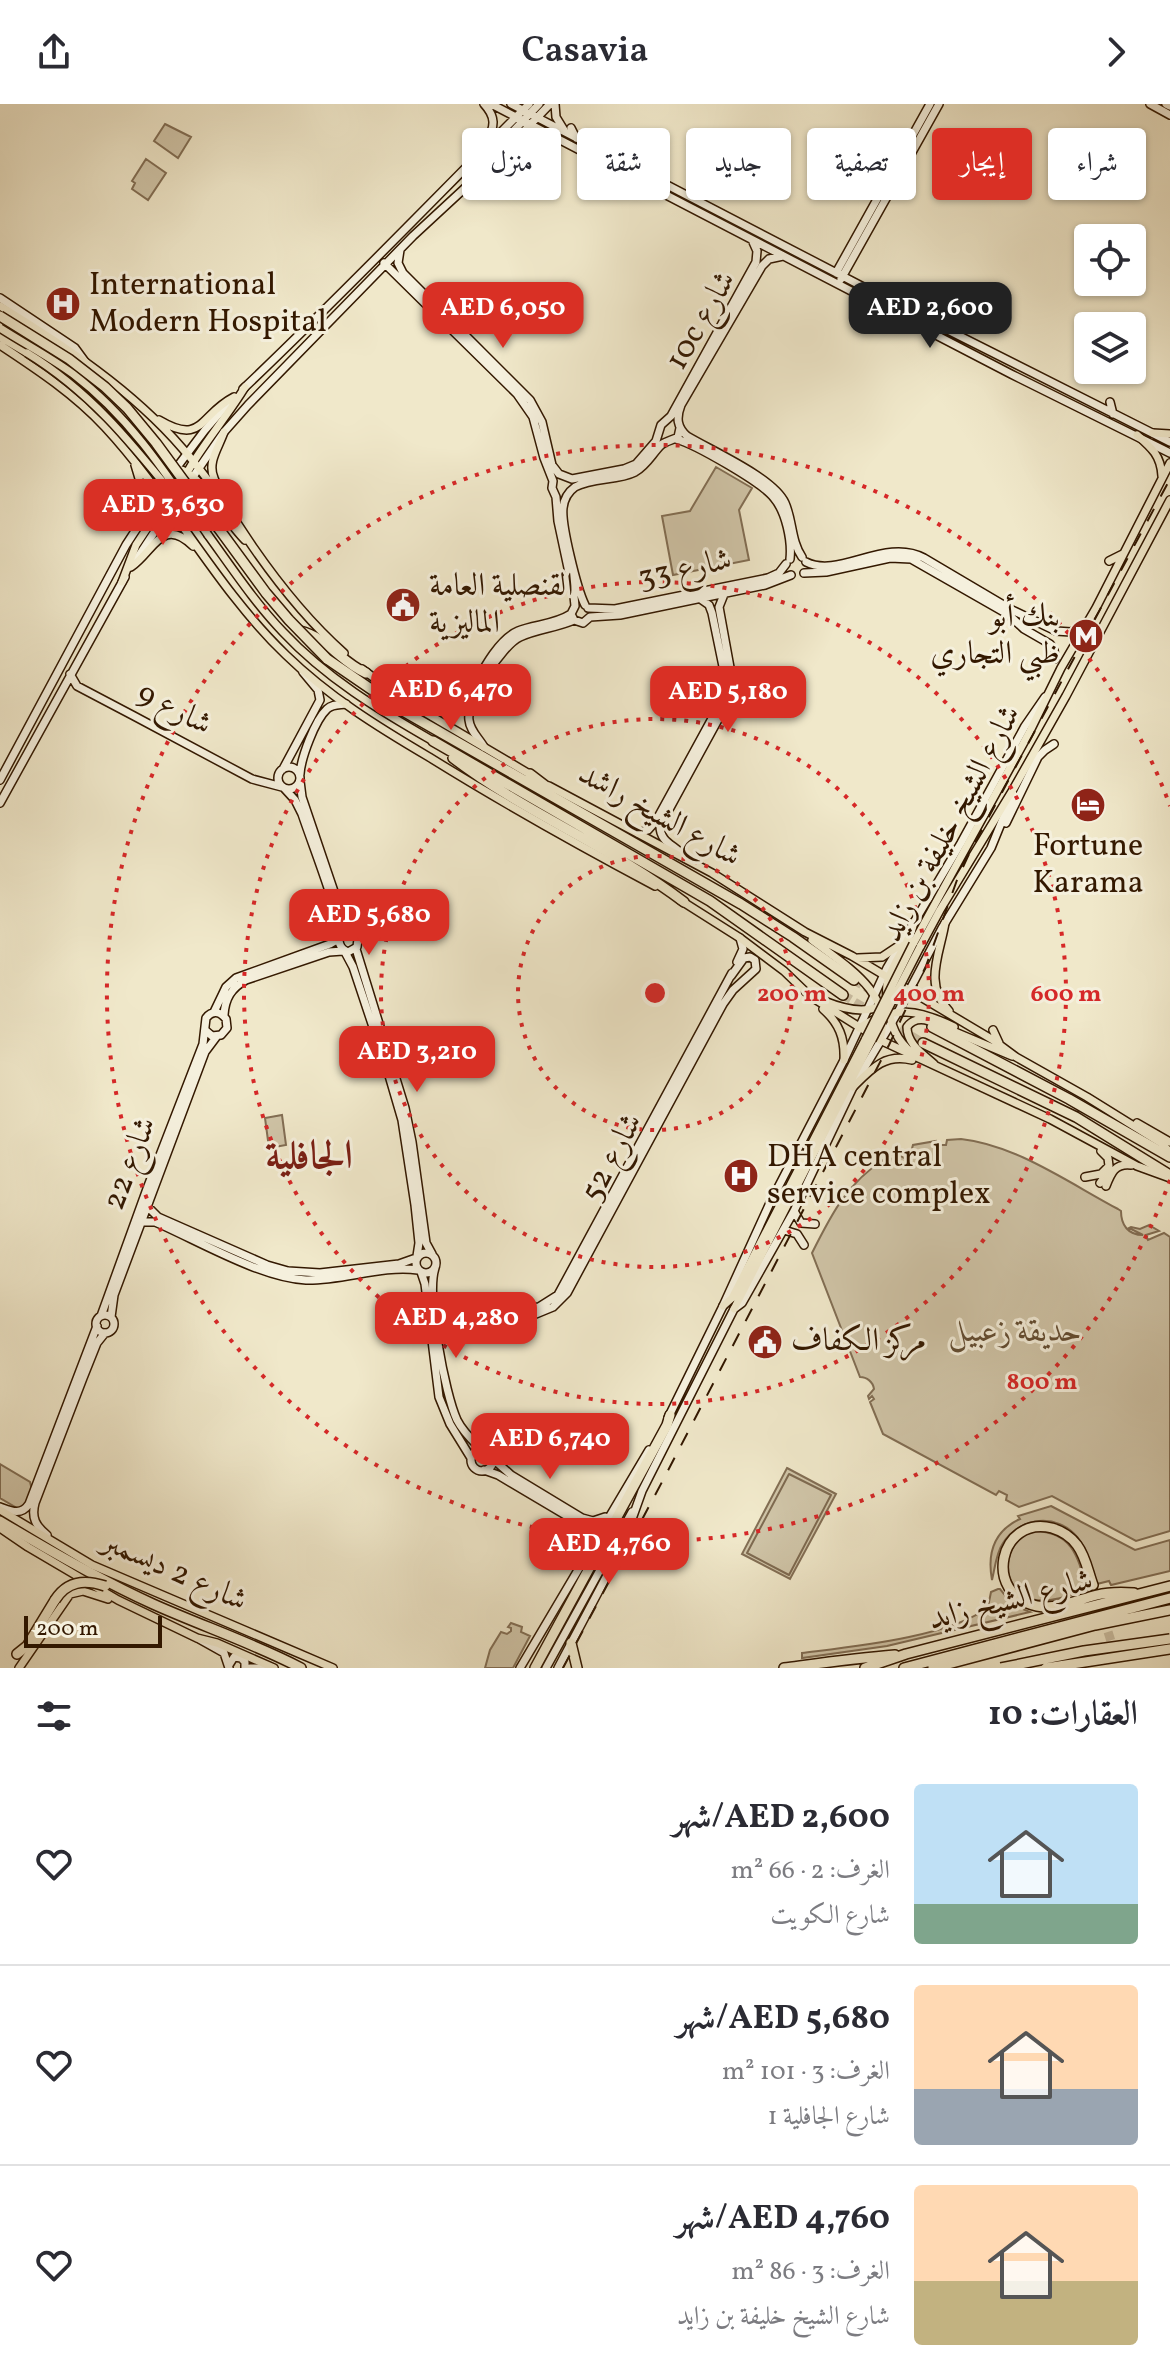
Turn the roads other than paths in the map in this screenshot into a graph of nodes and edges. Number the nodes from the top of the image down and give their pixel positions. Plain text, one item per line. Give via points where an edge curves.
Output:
1 (484, 104) edge
2 (491, 104) edge
3 (511, 104) edge
4 (529, 104) edge
5 (539, 104) edge
6 (552, 104) edge
7 (930, 104) edge
8 (939, 104) edge
9 (1150, 104) edge
10 (1170, 115) edge
11 (526, 118) junction
12 (493, 128) edge
13 (512, 128) edge
14 (516, 128) edge
15 (520, 128) edge
16 (569, 135) junction
17 (561, 136) edge
18 (577, 139) edge
19 (462, 172) edge
20 (670, 187) edge
21 (462, 191) edge
22 (715, 222) junction
23 (763, 226) dead end
24 (400, 235) junction
25 (766, 237) junction
26 (751, 240) junction
27 (400, 249) junction
28 (784, 256) junction
29 (849, 257) junction
30 (757, 259) junction
31 (766, 261) junction
32 (817, 262) junction
33 (386, 264) junction
34 (375, 275) junction
35 (398, 277) junction
36 (836, 278) junction
37 (865, 288) junction
38 (337, 297) junction
39 (0, 298) edge
40 (0, 306) edge
41 (0, 316) edge
42 (0, 328) edge
43 (316, 335) junction
44 (0, 337) edge
45 (0, 345) edge
46 (1004, 348) dead end
47 (989, 351) junction
48 (86, 363) junction
49 (245, 387) junction
50 (234, 397) junction
51 (1110, 402) dead end
52 (1113, 414) junction
53 (149, 415) junction
54 (667, 420) junction
55 (679, 426) junction
56 (106, 428) junction
57 (224, 432) junction
58 (660, 433) junction
59 (1153, 433) junction
60 (1170, 434) edge
61 (1137, 435) junction
62 (673, 440) junction
63 (1170, 442) edge
64 (1170, 453) edge
65 (190, 457) junction
66 (135, 463) junction
67 (1170, 463) edge
68 (187, 471) junction
69 (566, 477) junction
70 (1162, 480) junction
71 (553, 481) junction
72 (173, 491) junction
73 (569, 492) junction
74 (158, 494) junction
75 (556, 494) junction
76 (1169, 501) edge
77 (167, 506) junction
78 (231, 512) junction
79 (135, 530) junction
80 (208, 535) junction
81 (253, 546) junction
82 (201, 551) junction
83 (1123, 554) junction
84 (804, 560) junction
85 (788, 561) junction
86 (1109, 561) dead end
87 (131, 567) junction
88 (804, 573) junction
89 (791, 575) junction
90 (122, 582) junction
91 (725, 592) junction
92 (699, 598) junction
93 (587, 606) junction
94 (573, 613) junction
95 (590, 617) junction
96 (1086, 626) junction
97 (300, 631) junction
98 (1055, 659) dead end
99 (302, 670) junction
100 (366, 673) junction
101 (70, 674) junction
102 (486, 676) junction
103 (491, 685) dead end
104 (77, 686) junction
105 (62, 688) junction
106 (1050, 693) junction
107 (346, 704) junction
108 (410, 704) junction
109 (460, 716) junction
110 (436, 736) junction
111 (1054, 744) dead end
112 (484, 747) junction
113 (282, 769) junction
114 (530, 774) junction
115 (248, 775) junction
116 (300, 778) junction
117 (0, 780) edge
118 (283, 787) junction
119 (1014, 788) junction
120 (0, 803) edge
121 (582, 814) junction
122 (960, 832) dead end
123 (638, 833) junction
124 (995, 838) junction
125 (961, 843) junction
126 (685, 858) junction
127 (947, 890) junction
128 (684, 902) junction
129 (807, 922) dead end
130 (914, 922) junction
131 (945, 923) junction
132 (792, 924) junction
133 (805, 932) junction
134 (352, 933) junction
135 (340, 937) junction
136 (740, 938) junction
137 (900, 945) junction
138 (356, 949) junction
139 (345, 951) junction
140 (852, 956) junction
141 (731, 976) junction
142 (886, 977) junction
143 (854, 980) tunnel mouth
144 (909, 991) junction
145 (843, 995) tunnel mouth
146 (874, 995) junction
147 (810, 996) junction
148 (884, 1004) junction
149 (867, 1010) junction
150 (214, 1012) junction
151 (890, 1014) junction
152 (224, 1015) junction
153 (959, 1021) junction
154 (891, 1023) junction
155 (932, 1027) dead end
156 (859, 1028) junction
157 (205, 1030) junction
158 (993, 1030) dead end
159 (217, 1036) junction
160 (970, 1039) junction
161 (880, 1040) junction
162 (923, 1043) tunnel mouth
163 (1000, 1045) junction
164 (1016, 1057) junction
165 (844, 1060) junction
166 (921, 1060) junction
167 (942, 1071) junction
168 (853, 1087) junction
169 (1090, 1099) junction
170 (1170, 1142) edge
171 (1094, 1144) junction
172 (1170, 1154) edge
173 (1109, 1166) junction
174 (1137, 1166) junction
175 (1170, 1176) edge
176 (1085, 1177) dead end
177 (147, 1206) junction
178 (794, 1211) junction
179 (140, 1222) junction
180 (815, 1224) dead end
181 (784, 1230) junction
182 (764, 1243) junction
183 (804, 1245) dead end
184 (432, 1254) junction
185 (417, 1257) junction
186 (435, 1268) junction
187 (419, 1271) junction
188 (723, 1306) junction
189 (734, 1309) junction
190 (101, 1316) junction
191 (111, 1317) junction
192 (436, 1318) junction
193 (97, 1326) junction
194 (437, 1332) junction
195 (105, 1333) junction
196 (670, 1415) junction
197 (481, 1449) junction
198 (471, 1458) junction
199 (492, 1458) junction
200 (484, 1470) junction
201 (639, 1499) junction
202 (0, 1509) edge
203 (0, 1521) edge
204 (0, 1528) edge
205 (595, 1541) junction
206 (57, 1545) junction
207 (588, 1552) junction
208 (643, 1562) dead end
209 (612, 1565) junction
210 (1093, 1585) dead end
211 (1170, 1586) edge
212 (1141, 1595) junction
213 (1170, 1598) edge
214 (128, 1605) junction
215 (1166, 1612) edge
216 (208, 1626) junction
217 (259, 1629) dead end
218 (197, 1638) junction
219 (263, 1638) junction
220 (1170, 1639) edge
221 (571, 1643) junction
222 (1170, 1649) edge
223 (17, 1654) dead end
224 (906, 1654) junction
225 (229, 1666) edge
226 (941, 1667) edge
227 (19, 1668) edge
228 (248, 1668) edge
229 (263, 1668) edge
230 (274, 1668) edge
231 (301, 1668) edge
232 (333, 1668) edge
233 (520, 1668) edge
234 (535, 1668) edge
235 (546, 1668) edge
236 (558, 1668) edge
237 (577, 1668) edge
238 (784, 1668) edge
239 (865, 1668) edge
240 (904, 1668) edge
241 (1001, 1668) edge
242 (1046, 1668) edge

1 - 12 street via 493,116
2 - 11 street
3 - 11 street
4 - 11 street
5 - 11 street
6 - 11 street
6 - 16 street
7 - 29 street
8 - 29 street
9 - 10 street
11 - 13 street
11 - 14 street
11 - 15 street
11 - 16 street
16 - 17 street
16 - 18 street
16 - 22 street
19 - 24 street
20 - 25 street
21 - 27 street
22 - 25 street via 724,219
22 - 26 street
23 - 25 street
24 - 33 street via 384,258
24 - 38 street
25 - 32 street
26 - 28 street
26 - 30 street, 10c شارع
27 - 33 street
27 - 69 street via 403,273 533,405 552,465
28 - 31 street, 10c شارع
28 - 36 street
29 - 32 street
29 - 36 street
29 - 37 street
30 - 31 street via 765,252
30 - 54 street, 10c شارع
31 - 55 street, 10c شارع via 681,405
32 - 36 street
33 - 34 street
33 - 35 street
34 - 35 street
34 - 43 street
35 - 71 street via 521,399 536,423
36 - 37 street
36 - 61 street via 1011,374
37 - 47 street
38 - 43 street via 337,306
38 - 49 street
39 - 48 street via 78,351
40 - 48 main road, شارع الشيخ راشد
41 - 97 highway, bridge via 69,359 127,408 253,577
42 - 80 main road, bridge via 68,370 113,408
43 - 57 street
44 - 80 main road, bridge via 65,378 114,423
45 - 56 main road, شارع الشيخ راشد via 60,386
46 - 47 street
47 - 52 street
48 - 53 main road, شارع الشيخ راشد
49 - 50 street
49 - 65 main road
50 - 53 main road via 189,430
50 - 65 street
51 - 52 street
52 - 59 street
53 - 65 main road, شارع الشيخ راشد
54 - 55 street
54 - 58 street
55 - 62 street
55 - 84 street via 690,438 777,490
56 - 66 main road, شارع الشيخ راشد
56 - 72 main road
57 - 68 street
57 - 78 main road via 211,471
58 - 62 street
58 - 69 street via 632,466 579,479
59 - 60 main road
59 - 63 street
61 - 64 street
61 - 70 main road via 1159,457
62 - 73 street via 635,472
62 - 85 street via 687,443 773,495 790,548
65 - 68 main road
65 - 68 main road, شارع الشيخ راشد
66 - 74 main road, شارع الشيخ راشد
66 - 79 main road via 144,495
67 - 70 main road, شارع الشيخ خليفة بن زايد
68 - 72 street
68 - 72 street
68 - 78 main road, شارع الشيخ راشد
68 - 81 main road
69 - 71 street
69 - 73 street
70 - 83 main road, شارع الشيخ خليفة بن زايد
71 - 75 street
72 - 74 street
72 - 77 main road
73 - 75 street
73 - 93 street via 564,520
74 - 77 main road, شارع الشيخ راشد
74 - 79 street
75 - 94 street
76 - 119 main road, شارع الشيخ خليفة بن زايد
77 - 82 main road, شارع الشيخ راشد
77 - 87 street
77 - 90 main road via 136,545
78 - 81 main road, شارع الشيخ راشد
79 - 117 street
80 - 110 main road via 273,620 321,668 372,705
81 - 100 main road, شارع الشيخ راشد via 303,613
82 - 87 main road via 180,535 167,534
82 - 99 main road, شارع الشيخ راشد via 256,624
83 - 86 main road
83 - 96 main road, شارع الشيخ خليفة بن زايد
84 - 85 street via 794,556
84 - 88 street
84 - 96 street via 823,566 908,552 1056,631
85 - 89 street
85 - 93 street, شارع 33 via 768,578 615,609
87 - 90 street
88 - 89 street
88 - 98 street via 911,559 1013,618 1050,644
89 - 91 street, شارع 33
90 - 101 street
91 - 92 street, شارع 33
91 - 126 street via 719,611 731,698 660,826 663,838
92 - 95 street, شارع 33
92 - 123 street via 712,613 726,693 656,821
93 - 94 street, شارع 33
93 - 95 street
94 - 95 street, شارع 33 via 583,623
94 - 102 street via 516,639
94 - 109 street via 506,639
96 - 106 main road, شارع الشيخ خليفة بن زايد
97 - 100 highway
97 - 110 highway, bridge via 327,659
99 - 107 main road, شارع الشيخ راشد
99 - 113 street via 320,700
100 - 108 main road, شارع الشيخ راشد
101 - 104 street
101 - 105 street
102 - 103 street
102 - 109 street
104 - 105 street
104 - 115 street, شارع 9
105 - 120 street
106 - 125 street via 1036,708
106 - 127 main road, شارع الشيخ خليفة بن زايد
107 - 116 street via 324,712 303,755
107 - 128 main road, شارع الشيخ راشد via 553,832
108 - 109 street
108 - 112 main road, شارع الشيخ راشد
109 - 112 street
110 - 121 highway, شارع الشيخ راشد
110 - 128 highway via 474,773
110 - 145 highway, شارع الشيخ راشد via 710,901
111 - 124 street via 1038,757
112 - 114 main road, شارع الشيخ راشد
113 - 115 street via 265,777
113 - 116 street via 293,767
113 - 118 street via 278,779
114 - 121 highway
114 - 123 main road, شارع الشيخ راشد
115 - 118 street, شارع 9
116 - 118 street via 294,788
116 - 134 street via 302,797
118 - 135 street via 302,814
119 - 124 street
119 - 127 main road, شارع الشيخ خليفة بن زايد
121 - 143 highway, شارع الشيخ راشد via 759,915
122 - 125 street
123 - 126 main road, شارع الشيخ راشد
124 - 131 street
125 - 130 street
126 - 132 main road, شارع الشيخ راشد
127 - 182 main road, شارع الشيخ خليفة بن زايد, bridge
128 - 136 main road, شارع الشيخ راشد
129 - 132 main road
130 - 137 street
130 - 142 main road
131 - 144 street
131 - 153 main road via 935,985
132 - 133 main road, شارع الشيخ راشد
133 - 140 main road, شارع الشيخ راشد
133 - 146 main road
134 - 135 street
134 - 138 street via 358,939
135 - 139 street
135 - 150 street via 236,978
136 - 141 street, شارع 52 via 742,952
136 - 147 main road, شارع الشيخ راشد
137 - 140 main road via 876,958
137 - 142 street
138 - 139 street
138 - 184 street via 405,1108
139 - 152 street via 238,984
139 - 185 street via 402,1120 416,1211
140 - 142 main road, شارع الشيخ راشد
141 - 192 street, شارع 52 via 558,1295 539,1307
141 - 194 street, شارع 52 via 744,958 755,960 756,969 723,1004 567,1293 536,1314 447,1326
142 - 144 main road, شارع الشيخ راشد
142 - 146 street
142 - 148 main road
144 - 148 main road
144 - 151 street
144 - 153 main road, شارع الشيخ راشد
146 - 148 main road
146 - 149 street
147 - 149 main road via 844,1009
147 - 156 main road, شارع الشيخ راشد
147 - 165 main road via 840,1030
148 - 149 main road
148 - 151 main road
149 - 156 street
150 - 152 street
150 - 157 street via 206,1018
151 - 154 street
151 - 156 main road
151 - 160 main road via 930,1015
151 - 161 main road
152 - 159 street via 227,1028
153 - 163 main road, شارع الشيخ راشد
154 - 161 street
154 - 166 main road via 901,1044
155 - 172 highway, شارع الشيخ راشد
156 - 161 main road, شارع الشيخ راشد
156 - 165 street
157 - 159 street
157 - 190 street, شارع 22
158 - 163 main road
159 - 177 street, شارع 22 via 205,1052
160 - 164 main road
160 - 167 main road via 926,1019 908,1026 911,1042
161 - 166 main road, شارع الشيخ راشد
161 - 168 street
162 - 175 highway, شارع الشيخ راشد via 1065,1111
163 - 164 main road, شارع الشيخ راشد
164 - 169 main road, شارع الشيخ راشد
165 - 188 street via 775,1191
166 - 167 main road, شارع الشيخ راشد
167 - 168 main road via 889,1059
167 - 171 main road, شارع الشيخ راشد
168 - 178 street
169 - 170 main road
169 - 172 main road, شارع الشيخ راشد
171 - 173 main road
171 - 174 main road, شارع الشيخ راشد
173 - 174 main road via 1103,1185 1115,1168
173 - 176 main road via 1097,1176
174 - 175 main road, شارع الشيخ راشد
177 - 179 street, شارع 22
177 - 185 street via 162,1219 288,1271 320,1273
178 - 180 street via 801,1223
178 - 181 street
179 - 187 street via 155,1222 287,1278
179 - 191 street, شارع 22
181 - 183 street via 797,1234
181 - 189 street via 744,1301
182 - 188 main road, شارع الشيخ خليفة بن زايد
182 - 189 main road, شارع الشيخ خليفة بن زايد
184 - 185 street
184 - 186 street
185 - 187 street
186 - 187 street
186 - 192 street
187 - 198 street via 439,1397
188 - 196 street, شارع الشيخ خليفة بن زايد
189 - 201 street, شارع الشيخ خليفة بن زايد
190 - 191 street
190 - 193 street
191 - 195 street via 114,1327
192 - 194 street
193 - 195 street
193 - 202 street via 29,1504 20,1512
194 - 197 street via 448,1397 463,1430
195 - 206 street via 87,1366 34,1509 35,1523
196 - 205 street, شارع الشيخ خليفة بن زايد
196 - 234 highway
197 - 198 street
197 - 199 street
198 - 200 street via 474,1467
199 - 200 street
199 - 205 street via 582,1518 605,1517
200 - 207 street via 584,1526
201 - 209 street, شارع الشيخ خليفة بن زايد
201 - 235 street, شارع الشيخ خليفة بن زايد
202 - 206 main road, شارع 2 ديسمبر
203 - 216 highway via 93,1575
204 - 214 main road, شارع 2 ديسمبر
205 - 207 street, شارع الشيخ خليفة بن زايد
206 - 219 main road, شارع 2 ديسمبر
207 - 233 street, شارع الشيخ خليفة بن زايد
208 - 209 street
209 - 221 street, شارع الشيخ خليفة بن زايد
210 - 212 highway via 1078,1546 1056,1529 1022,1531 1006,1551 1003,1570 1008,1585 1033,1605 1056,1606 1108,1593
211 - 212 highway, شارع الشيخ زايد
212 - 224 highway, شارع الشيخ زايد
213 - 240 highway, شارع الشيخ زايد
214 - 218 main road, شارع 2 ديسمبر
214 - 227 main road via 83,1591 73,1593
215 - 226 highway via 1095,1625
216 - 223 highway, bridge via 167,1616 105,1586 76,1582 55,1600
216 - 231 highway
217 - 219 main road
218 - 225 street via 224,1653
218 - 230 main road, شارع 2 ديسمبر
219 - 232 main road, شارع 2 ديسمبر
220 - 241 highway, bridge
221 - 236 street, شارع الشيخ خليفة بن زايد
221 - 237 highway
222 - 242 highway, bridge
224 - 238 highway
224 - 239 highway, شارع الشيخ زايد
225 - 228 street via 238,1657
228 - 229 street

